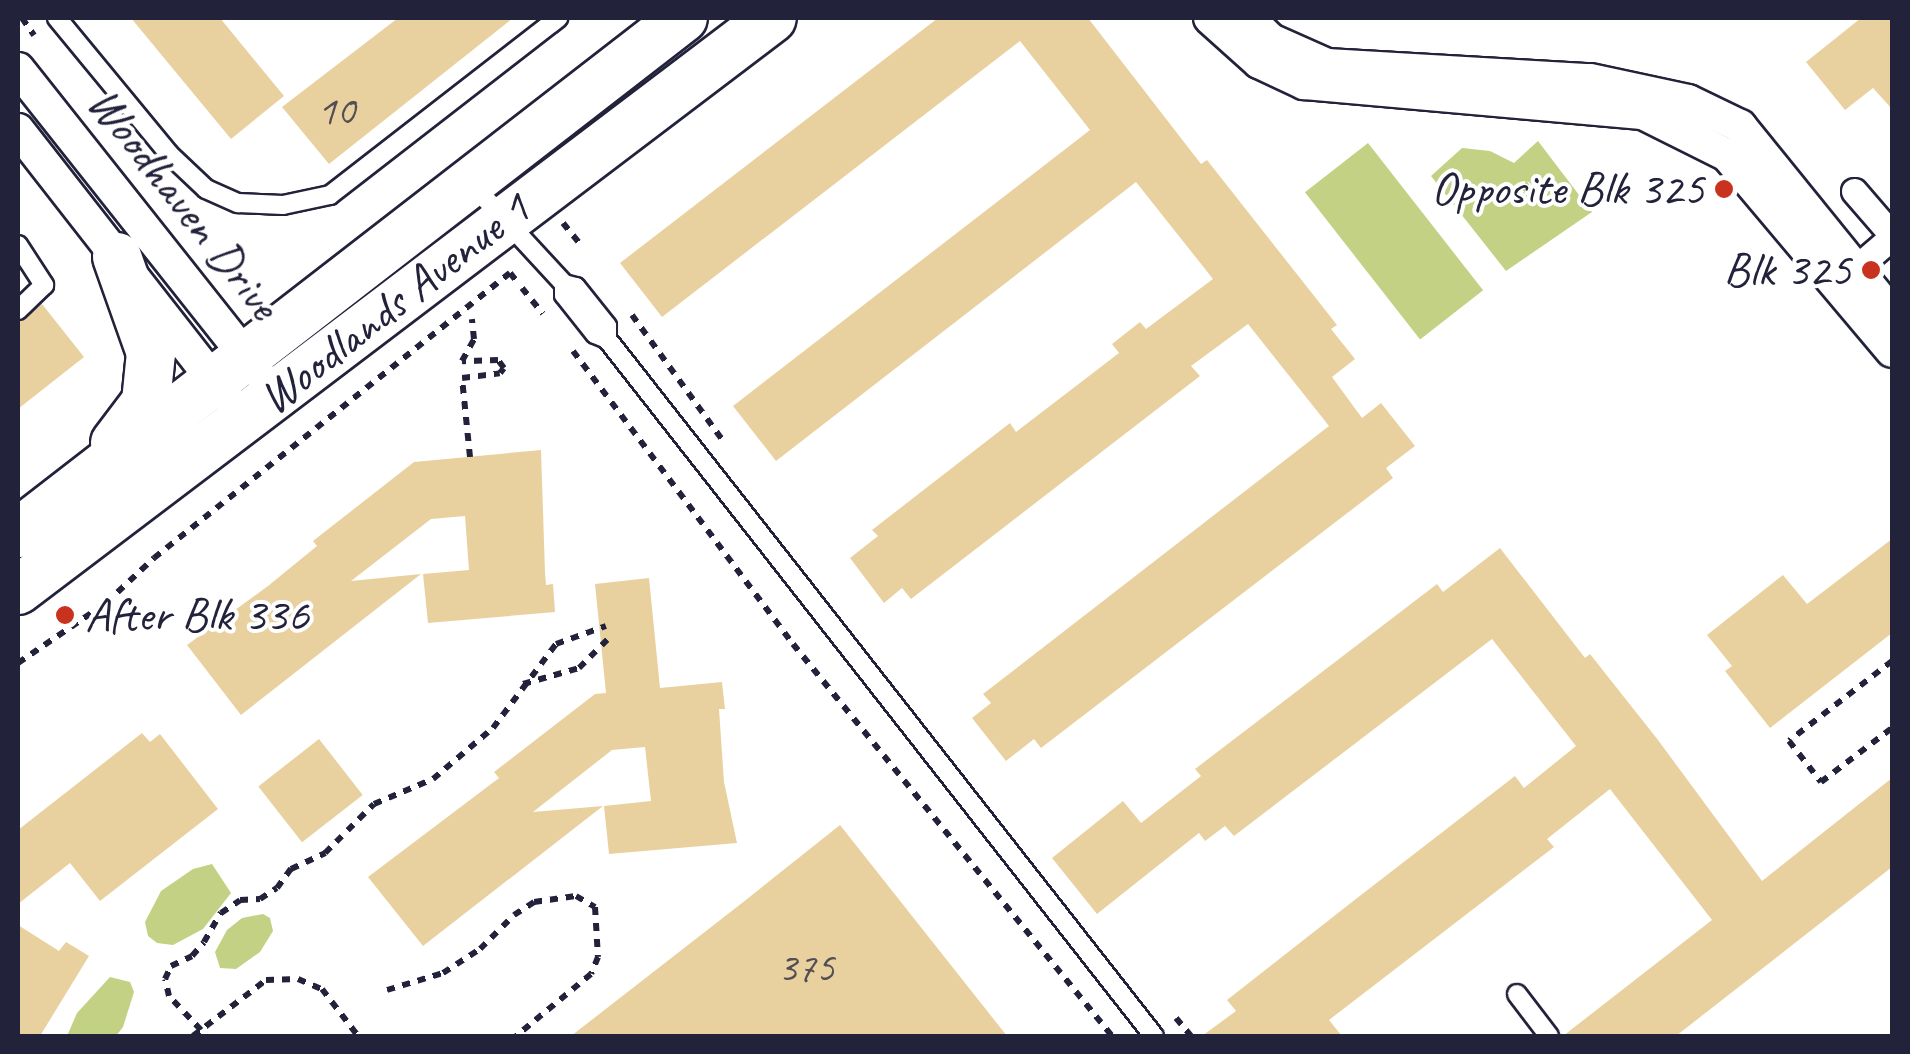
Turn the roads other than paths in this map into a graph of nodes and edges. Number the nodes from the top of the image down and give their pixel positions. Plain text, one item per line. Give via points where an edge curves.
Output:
1 (57, 18) edge
2 (558, 18) edge
3 (684, 18) edge
4 (772, 18) edge
5 (1210, 18) edge
6 (1248, 18) edge
7 (18, 69) edge
8 (1680, 114) junction
9 (18, 130) edge
10 (470, 182) junction
11 (1854, 191) dead end
12 (502, 220) junction
13 (1892, 236) edge
14 (18, 246) edge
15 (117, 256) junction
16 (1856, 268) junction
17 (18, 310) edge
18 (1892, 314) edge
19 (1892, 351) edge
20 (229, 368) junction
21 (260, 407) junction
22 (110, 460) junction
23 (18, 533) edge
24 (18, 590) edge
25 (1517, 994) dead end
26 (1154, 1036) edge
27 (1549, 1036) edge

1 - 2 lane via 206,189 238,202 283,204 330,196
3 - 10 main road, Woodlands Avenue 1
4 - 12 main road, Woodlands Avenue 1
5 - 8 street via 1259,62 1304,83
6 - 8 street via 1271,40 1327,65 1590,80
7 - 20 street, Woodhaven Drive
8 - 16 street via 1740,126
8 - 19 street via 1727,155
9 - 15 street, Woodhaven Drive
10 - 12 lane
10 - 20 main road, Woodlands Avenue 1
11 - 13 street
12 - 21 main road, Woodlands Avenue 1
12 - 26 lane via 564,284 564,294 595,334 607,339
13 - 16 street
14 - 17 lane via 44,285
15 - 20 street, Woodhaven Drive
15 - 22 main road via 152,353 146,402 114,443
16 - 18 street
20 - 21 street, Woodhaven Drive
20 - 22 main road, Woodlands Avenue 1
21 - 24 main road, Woodlands Avenue 1
22 - 23 main road, Woodlands Avenue 1
25 - 27 lane

